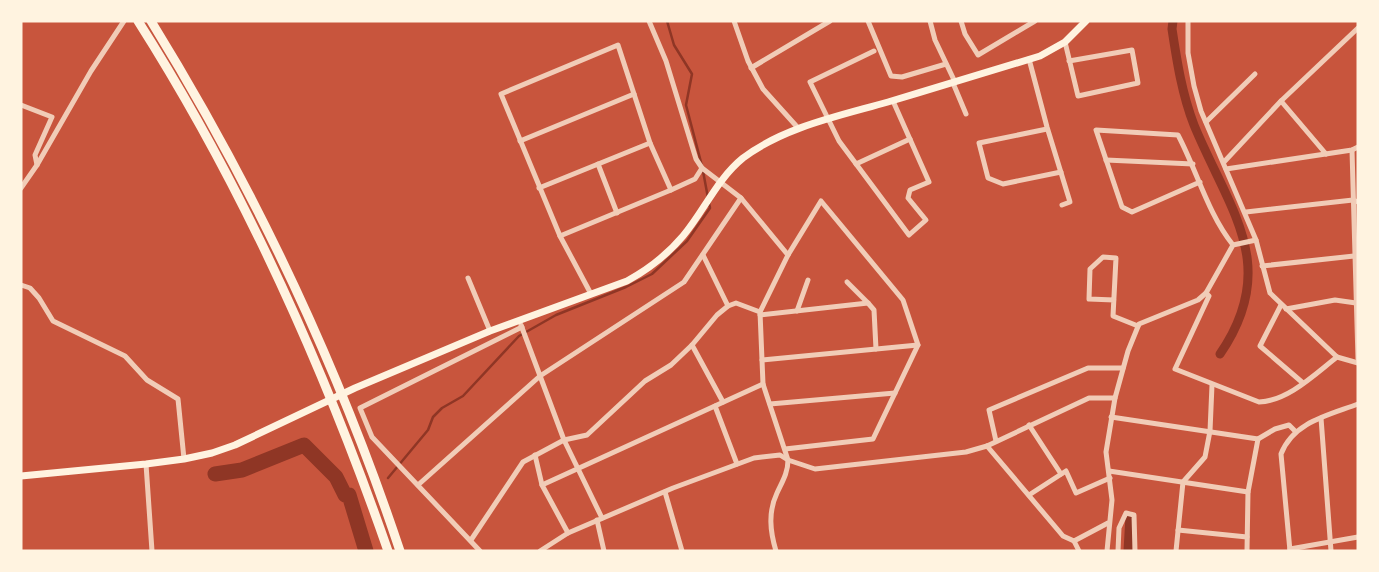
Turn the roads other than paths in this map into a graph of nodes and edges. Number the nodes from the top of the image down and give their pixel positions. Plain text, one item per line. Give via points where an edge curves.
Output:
1 (124, 21) edge
2 (138, 21) edge
3 (151, 21) edge
4 (648, 21) edge
5 (734, 21) edge
6 (830, 21) edge
7 (868, 21) edge
8 (930, 21) edge
9 (961, 21) edge
10 (1035, 21) edge
11 (1086, 21) edge
12 (1188, 21) edge
13 (1358, 28) edge
14 (1065, 42) junction
15 (874, 51) dead end
16 (1030, 59) junction
17 (1069, 61) junction
18 (946, 64) junction
19 (751, 68) junction
20 (1255, 74) dead end
21 (954, 82) junction
22 (634, 94) junction
23 (893, 101) junction
24 (1281, 101) junction
25 (21, 105) edge
26 (966, 114) dead end
27 (828, 120) junction
28 (1206, 122) junction
29 (799, 129) junction
30 (1047, 129) junction
31 (910, 139) junction
32 (520, 140) junction
33 (650, 143) junction
34 (1356, 149) edge
35 (1326, 154) junction
36 (1106, 160) junction
37 (1224, 162) junction
38 (598, 164) junction
39 (856, 164) junction
40 (1193, 164) junction
41 (37, 165) junction
42 (702, 168) junction
43 (1226, 168) junction
44 (1061, 172) junction
45 (721, 180) junction
46 (1200, 182) junction
47 (21, 188) edge
48 (540, 188) junction
49 (671, 190) junction
50 (741, 198) junction
51 (1356, 201) edge
52 (1062, 205) dead end
53 (617, 212) junction
54 (1246, 212) junction
55 (560, 236) junction
56 (1256, 240) junction
57 (1236, 245) junction
58 (703, 255) junction
59 (788, 255) junction
60 (1356, 256) edge
61 (1262, 266) junction
62 (468, 278) dead end
63 (808, 280) dead end
64 (847, 282) dead end
65 (22, 288) edge
66 (1206, 293) junction
67 (591, 294) junction
68 (1114, 300) junction
69 (868, 303) junction
70 (1356, 303) junction
71 (1281, 305) junction
72 (728, 306) junction
73 (1286, 309) junction
74 (797, 311) junction
75 (760, 314) junction
76 (519, 319) junction
77 (1138, 326) junction
78 (522, 327) junction
79 (490, 331) junction
80 (692, 345) junction
81 (918, 345) junction
82 (876, 348) junction
83 (1337, 357) junction
84 (1358, 358) edge
85 (762, 360) junction
86 (1358, 362) edge
87 (1123, 368) junction
88 (540, 376) junction
89 (1303, 383) junction
90 (763, 384) junction
91 (1212, 385) junction
92 (895, 392) junction
93 (1115, 398) junction
94 (723, 402) junction
95 (770, 404) junction
96 (1358, 404) edge
97 (715, 406) junction
98 (1111, 417) junction
99 (1321, 418) junction
100 (1029, 425) junction
101 (1210, 431) junction
102 (1295, 431) junction
103 (1258, 439) junction
104 (564, 440) junction
105 (996, 441) junction
106 (987, 446) junction
107 (785, 449) junction
108 (535, 455) junction
109 (184, 459) junction
110 (788, 460) junction
111 (146, 464) junction
112 (737, 464) junction
113 (579, 470) junction
114 (1061, 474) junction
115 (1110, 474) junction
116 (21, 476) edge
117 (1183, 482) junction
118 (418, 485) junction
119 (542, 485) junction
120 (665, 492) junction
121 (1248, 492) junction
122 (1029, 495) junction
123 (600, 519) junction
124 (1108, 523) junction
125 (1178, 530) junction
126 (568, 532) junction
127 (1247, 537) junction
128 (1358, 537) edge
129 (471, 540) junction
130 (1074, 541) junction
131 (1330, 542) junction
132 (1290, 550) edge
133 (152, 551) edge
134 (388, 551) edge
135 (400, 551) edge
136 (480, 551) edge
137 (540, 551) edge
138 (604, 551) edge
139 (682, 551) edge
140 (776, 551) edge
141 (1078, 551) edge
142 (1107, 551) edge
143 (1118, 551) edge
144 (1136, 551) edge
145 (1176, 551) edge
146 (1247, 551) edge
147 (1331, 551) edge

1 - 41 street via 91,70
2 - 134 highway via 222,167 298,321
3 - 135 highway via 237,169 310,317 351,415
4 - 42 street via 666,61 696,159
5 - 19 street
6 - 19 street
7 - 18 street via 891,76 902,78
8 - 18 street
9 - 10 street via 978,55
11 - 14 main road
12 - 28 street via 1190,67
13 - 24 street
14 - 16 main road
14 - 17 street
15 - 27 street via 810,82
16 - 21 main road
16 - 30 street
17 - 17 street via 1078,96 1138,83 1132,50
18 - 21 street
19 - 29 street via 763,89
20 - 28 street
21 - 23 main road
21 - 26 street
22 - 32 street
22 - 32 street via 618,45 501,94
22 - 33 street
23 - 27 main road
23 - 31 street
24 - 35 street
24 - 37 street
25 - 41 street via 52,117 35,155
27 - 29 main road
27 - 39 street
28 - 37 street
29 - 45 main road via 755,150
30 - 44 street
30 - 44 street via 979,143 988,178 1003,184
31 - 39 street
31 - 39 street via 929,182 910,190 908,198 926,220 909,235
32 - 48 street
33 - 38 street
33 - 49 street
34 - 35 street
34 - 51 street
35 - 43 street
36 - 40 street
36 - 40 street via 1096,130 1178,135
36 - 46 street via 1122,207 1132,212
37 - 43 street
38 - 48 street
38 - 53 street
40 - 46 street
41 - 47 street
42 - 45 street
42 - 49 street via 695,178
43 - 54 street
44 - 52 street via 1070,202
45 - 50 street
45 - 67 main road via 684,235 657,262 627,281
46 - 57 street via 1220,228
48 - 55 street
49 - 53 street
50 - 58 street
50 - 59 street
51 - 54 street
51 - 60 street
53 - 55 street
54 - 56 street
55 - 67 street
56 - 57 street
56 - 61 street
57 - 66 street
58 - 72 street
58 - 88 street via 684,282
59 - 75 street
59 - 81 street via 821,201 903,300
60 - 61 street
60 - 70 street
61 - 71 street via 1270,293
62 - 79 street
63 - 74 street
64 - 69 street
65 - 109 street via 30,288 53,321 125,356 146,380 178,399
66 - 77 street via 1198,300 1150,318
66 - 91 street via 1209,296 1175,368
67 - 76 main road
68 - 68 street via 1116,258 1103,257 1090,269 1089,299
68 - 77 street via 1113,316
69 - 74 street
69 - 82 street via 874,310
70 - 73 street via 1335,300
70 - 84 street
71 - 73 street
71 - 89 street via 1260,346
72 - 75 street via 736,303
72 - 80 street
73 - 83 street
74 - 75 street
75 - 85 street
76 - 78 street
76 - 79 main road
77 - 87 street
78 - 88 street
78 - 118 street via 360,408 372,437
79 - 109 main road via 355,388 235,445
80 - 94 street
80 - 104 street via 671,365 645,381 587,435
81 - 82 street
81 - 92 street
82 - 85 street
83 - 86 street
83 - 89 street
85 - 90 street
87 - 93 street
87 - 105 street via 1088,368 989,410
88 - 104 street
88 - 118 street
89 - 91 street via 1271,402 1259,402
90 - 94 street
90 - 95 street
91 - 101 street
92 - 95 street
92 - 107 street via 873,439
93 - 98 street
93 - 100 street via 1089,398
94 - 97 street
95 - 107 street
96 - 99 street
97 - 112 street
97 - 113 street
98 - 101 street
98 - 115 street via 1106,452
99 - 102 street
99 - 131 street
100 - 105 street
100 - 114 street
101 - 103 street
101 - 117 street via 1205,457
102 - 103 street via 1289,426 1275,429
102 - 132 street via 1281,454
103 - 121 street
104 - 108 street
104 - 113 street
105 - 106 street
106 - 110 street via 966,452 815,469
106 - 122 street
107 - 110 street
108 - 119 street
108 - 129 street via 518,468
109 - 111 main road
110 - 112 street via 780,455
110 - 140 street via 771,513
111 - 116 main road
111 - 133 street
112 - 120 street
113 - 119 street
113 - 123 street
114 - 115 street via 1066,471 1076,492
114 - 122 street
115 - 117 street
115 - 124 street via 1112,500
117 - 121 street
117 - 125 street
118 - 129 street
119 - 126 street
120 - 123 street
120 - 139 street
121 - 127 street
122 - 130 street via 1062,536
123 - 126 street
123 - 138 street
124 - 130 street
124 - 142 street
125 - 127 street
125 - 145 street
126 - 137 street
127 - 146 street
128 - 131 street
129 - 136 street
130 - 141 street
131 - 132 street
131 - 147 street
143 - 144 street via 1119,528 1126,513 1134,515

